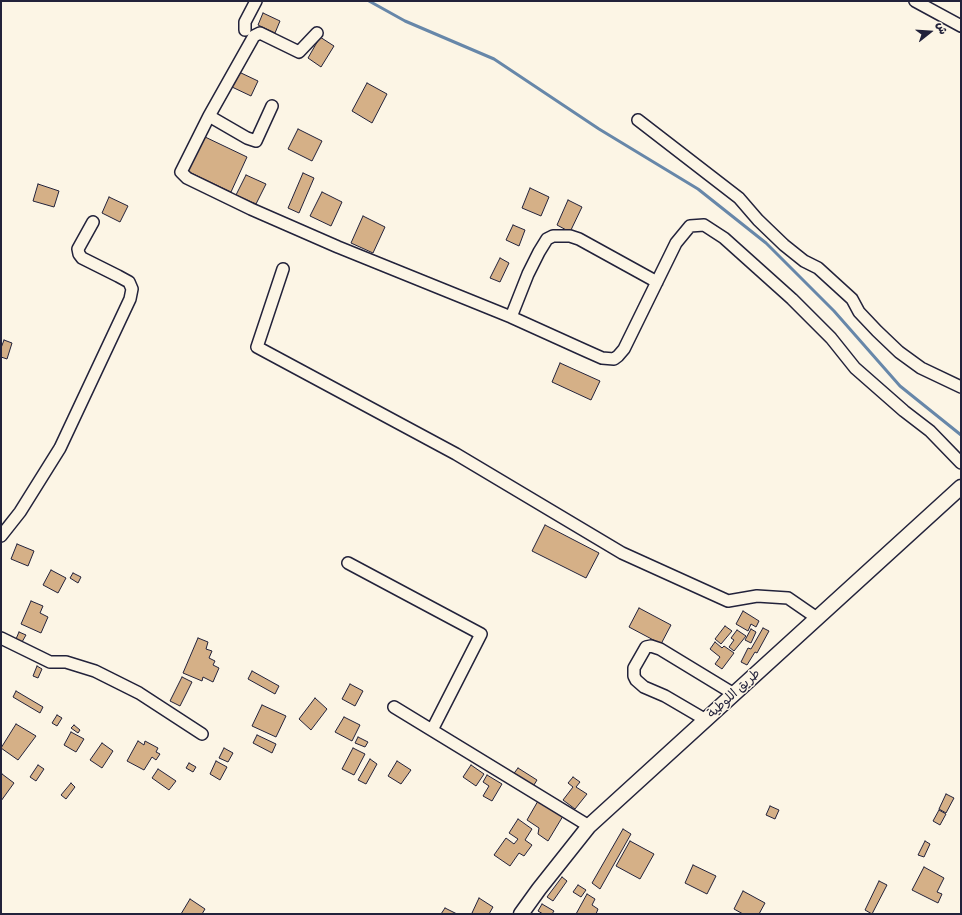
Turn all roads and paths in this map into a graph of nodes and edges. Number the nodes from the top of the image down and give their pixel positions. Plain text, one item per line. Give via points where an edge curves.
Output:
1 (256, 1) edge
2 (915, 1) edge
3 (961, 26) edge
4 (245, 30) dead end
5 (317, 33) dead end
6 (272, 106) dead end
7 (209, 116) junction
8 (638, 120) dead end
9 (93, 222) dead end
10 (283, 269) dead end
11 (657, 282) junction
12 (511, 317) junction
13 (961, 387) edge
14 (961, 463) edge
15 (961, 488) edge
16 (1, 536) edge
17 (348, 563) dead end
18 (817, 618) junction
19 (1, 638) edge
20 (734, 694) junction
21 (394, 707) dead end
22 (706, 720) junction
23 (432, 730) junction
24 (202, 734) dead end
25 (589, 826) junction
26 (521, 914) edge

1 - 4 street
2 - 3 street
5 - 7 street via 299,52 260,33 254,36
6 - 7 street via 256,140 247,138
7 - 12 street via 181,172 187,178 338,247
8 - 13 street via 738,198 784,245 818,268 852,299 859,312 899,352 921,368
9 - 16 street via 78,249 79,254 82,258 129,282 132,289 130,299 60,448 20,512
10 - 18 street via 257,347 456,454 622,553 728,601 757,596 788,598
11 - 12 street via 624,349 614,359 602,358
11 - 12 street via 579,239 553,236 547,239 539,252
11 - 14 street via 676,243 690,226 704,225 724,238 792,299 831,338 855,368 930,431
15 - 18 main road, طريق اللوطية
17 - 23 street via 481,634
18 - 20 main road, طريق اللوطية
19 - 24 street via 50,662 66,662 94,671 139,693
20 - 22 main road, طريق اللوطية
20 - 22 street via 660,649 646,647 634,668 636,680
21 - 23 street
22 - 25 main road, طريق اللوطية
23 - 25 street
25 - 26 main road, طريق اللوطية

